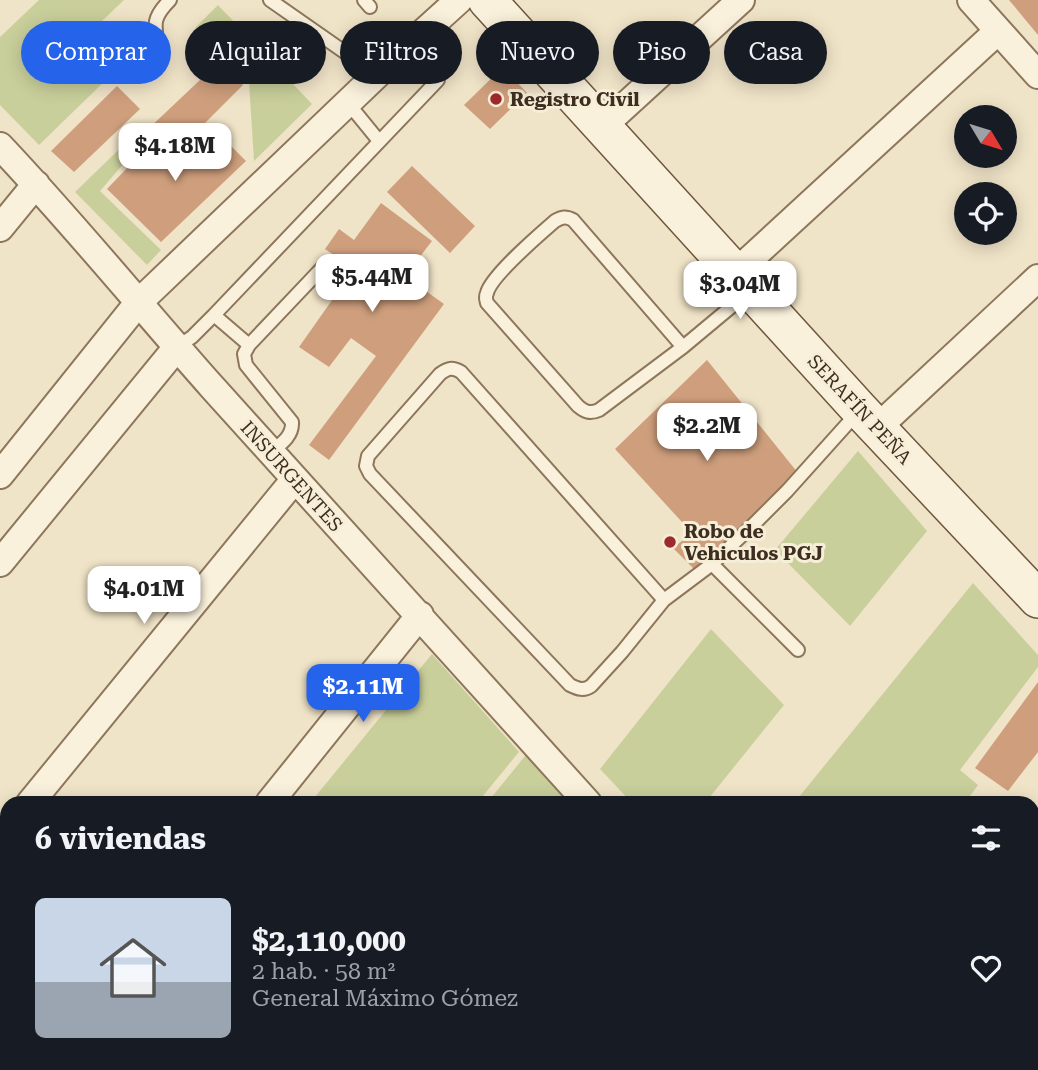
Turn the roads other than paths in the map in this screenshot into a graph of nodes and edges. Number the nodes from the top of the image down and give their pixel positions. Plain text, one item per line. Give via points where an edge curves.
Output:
1 (170, 0) edge
2 (270, 0) edge
3 (459, 0) edge
4 (486, 0) edge
5 (741, 0) edge
6 (971, 0) edge
7 (155, 21) edge
8 (436, 21) edge
9 (999, 31) junction
10 (340, 49) edge
11 (1038, 75) edge
12 (368, 84) edge
13 (434, 84) edge
14 (348, 103) junction
15 (603, 126) junction
16 (379, 141) junction
17 (0, 146) edge
18 (36, 184) junction
19 (0, 228) edge
20 (323, 267) dead end
21 (1038, 278) edge
22 (743, 282) junction
23 (138, 303) junction
24 (214, 315) junction
25 (249, 345) junction
26 (177, 347) junction
27 (683, 347) junction
28 (868, 419) junction
29 (271, 452) junction
30 (0, 475) edge
31 (295, 479) junction
32 (0, 563) edge
33 (712, 564) junction
34 (1038, 599) edge
35 (664, 600) junction
36 (420, 615) junction
37 (798, 650) dead end
38 (36, 796) edge
39 (275, 796) edge
40 (582, 796) edge

1 - 7 lane
2 - 10 lane
3 - 8 street
4 - 15 main road, SERAFÍN PEÑA
5 - 15 street
6 - 9 street
9 - 11 street
9 - 22 street
12 - 14 street
13 - 16 lane
14 - 16 lane
14 - 23 street
15 - 22 main road, SERAFÍN PEÑA
16 - 24 lane
17 - 18 street, INSURGENTES
18 - 19 street
18 - 23 street, INSURGENTES
20 - 25 lane
21 - 28 street
22 - 27 lane
22 - 28 main road, SERAFÍN PEÑA
23 - 26 street, INSURGENTES
23 - 30 street
24 - 25 lane
24 - 26 lane
25 - 29 lane via 244,354 246,365 292,422 290,434
26 - 29 street, INSURGENTES
26 - 32 street
27 - 27 lane via 599,410 589,412 578,406 505,324 487,303 486,295 520,253 555,221 567,217
28 - 33 lane
28 - 34 main road, SERAFÍN PEÑA
29 - 31 street, INSURGENTES
31 - 36 street, INSURGENTES
31 - 38 street
33 - 35 lane
33 - 37 lane
35 - 35 lane via 592,686 576,689 370,474 368,456 440,374 447,369 461,372
36 - 39 street
36 - 40 street, INSURGENTES

